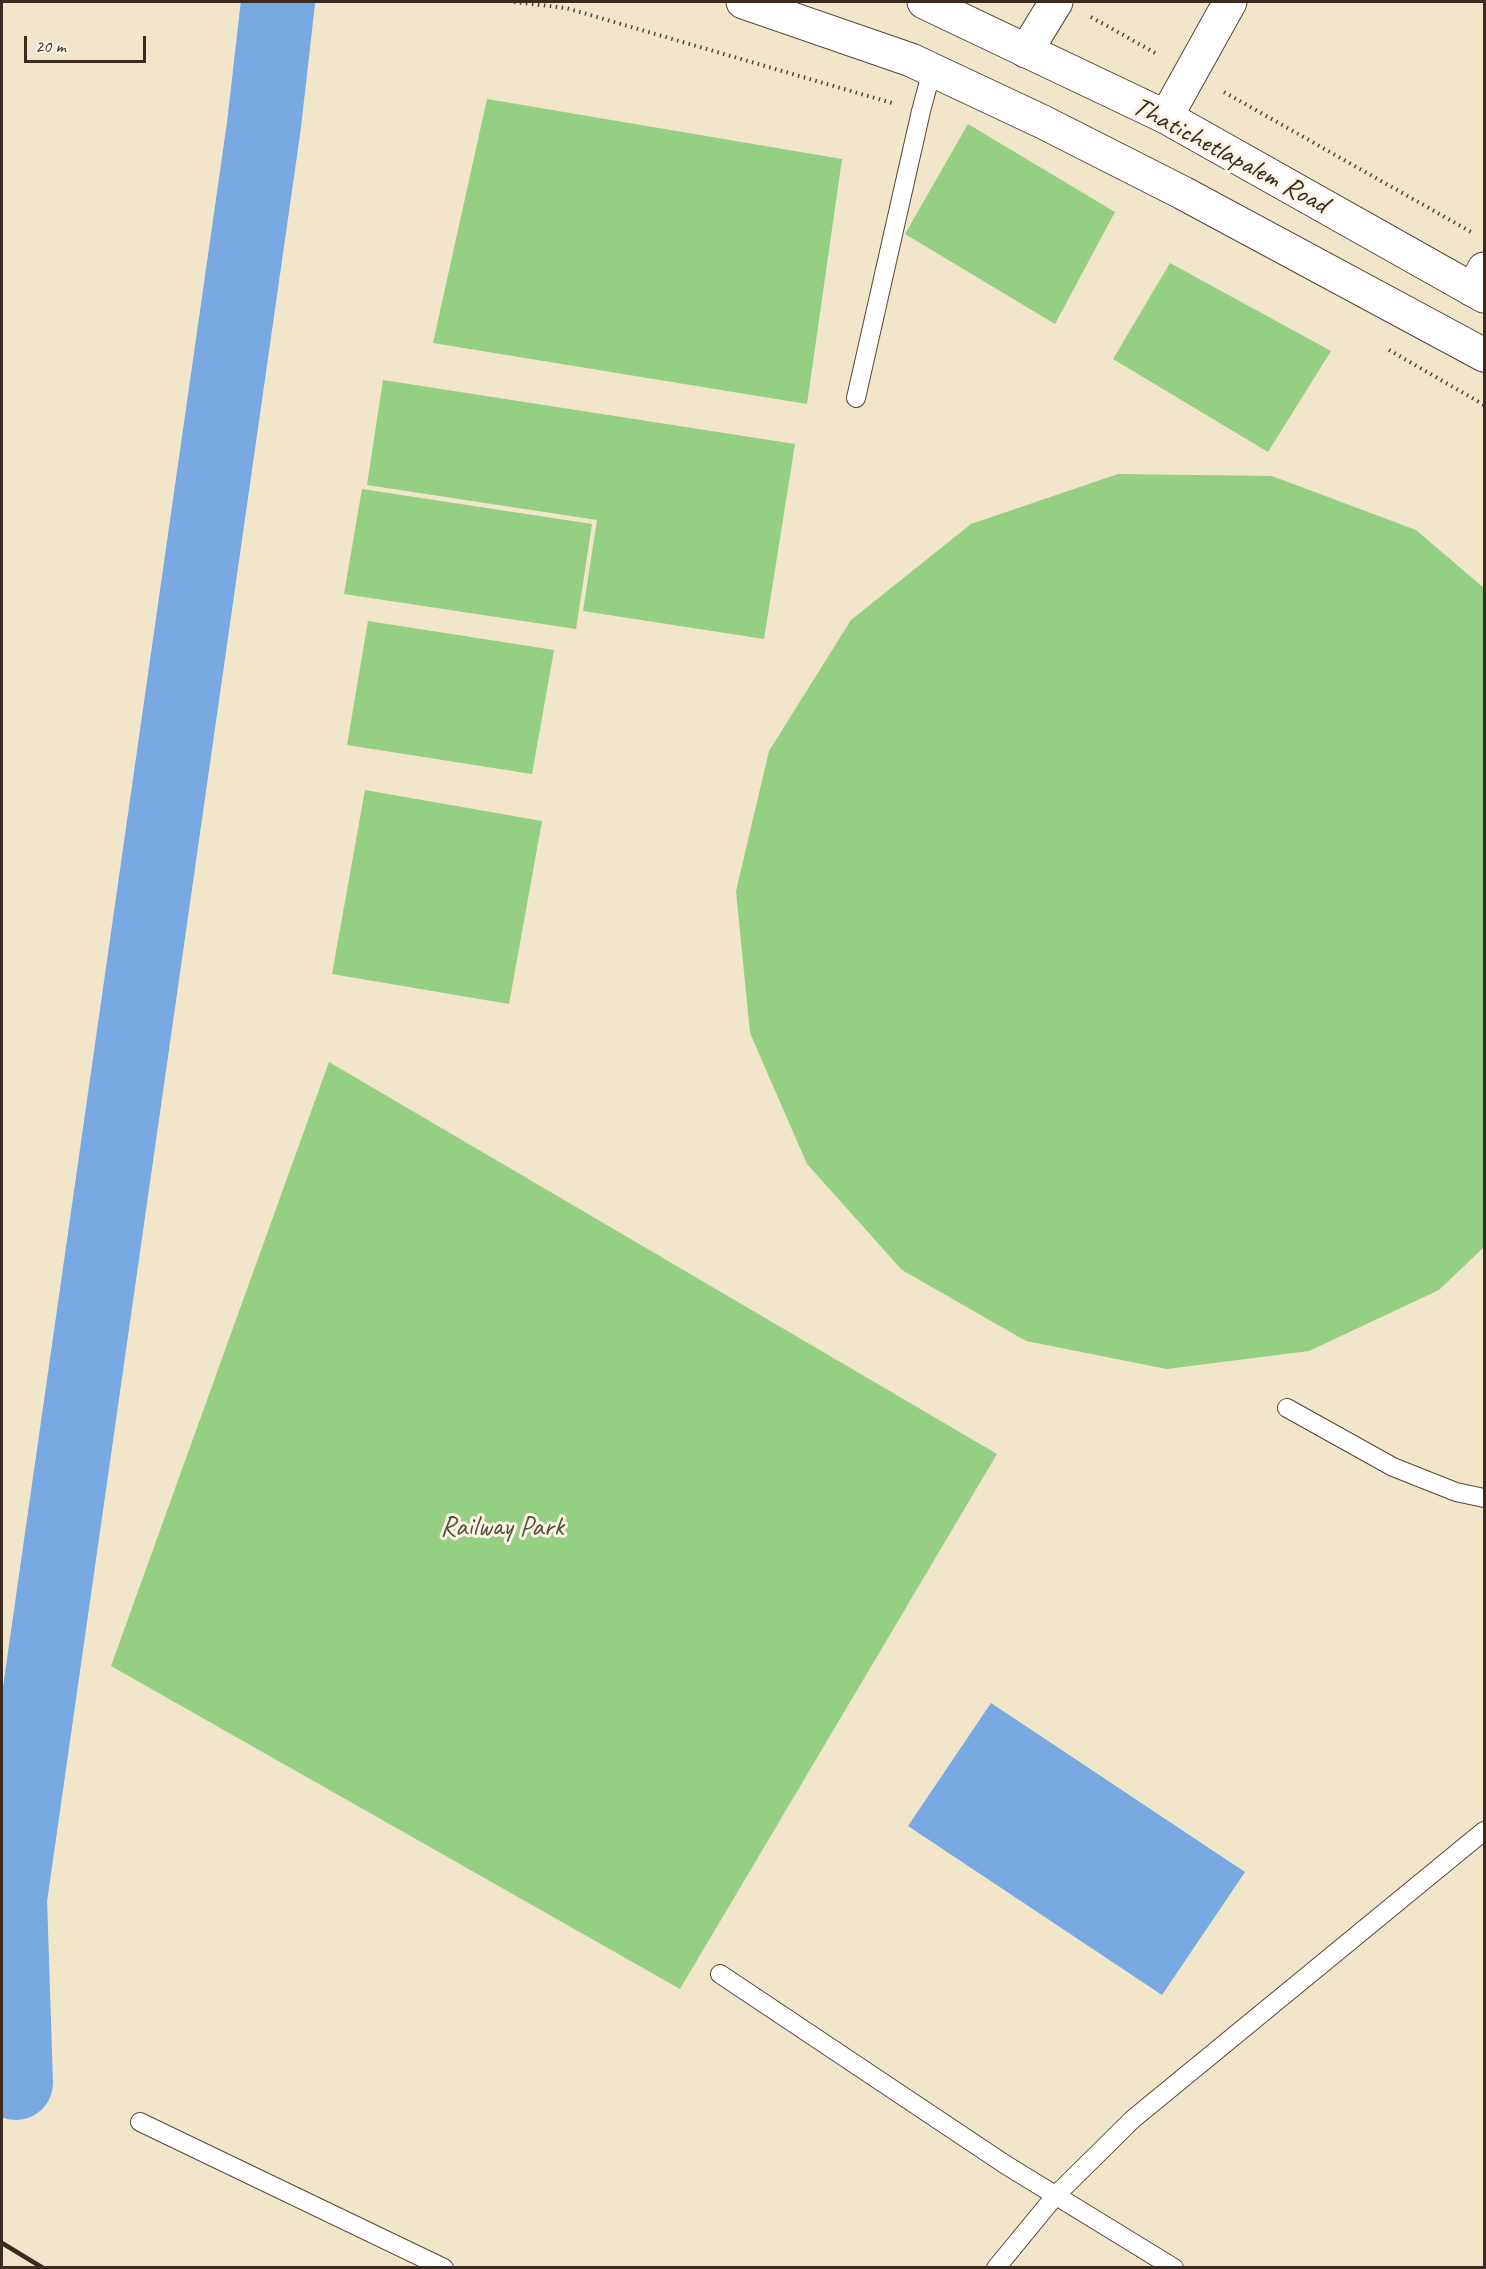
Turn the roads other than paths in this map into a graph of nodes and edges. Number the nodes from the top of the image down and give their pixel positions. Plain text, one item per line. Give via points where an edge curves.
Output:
1 (742, 2) edge
2 (924, 2) edge
3 (1230, 2) edge
4 (1070, 7) edge
5 (1026, 51) junction
6 (932, 70) junction
7 (1166, 117) junction
8 (1481, 285) edge
9 (1485, 355) edge
10 (856, 398) dead end
11 (1287, 1408) dead end
12 (1485, 1498) edge
13 (1485, 1831) edge
14 (720, 1974) dead end
15 (140, 2122) dead end
16 (1056, 2195) junction
17 (444, 2268) edge
18 (996, 2268) edge
19 (1174, 2268) edge

1 - 6 main road
2 - 5 main road, Thatichetlapalem Road
3 - 7 main road
4 - 5 main road
5 - 7 main road, Thatichetlapalem Road
6 - 9 main road via 1183,193
6 - 10 lane
7 - 8 main road, Thatichetlapalem Road
11 - 12 lane via 1393,1467 1456,1492
13 - 16 lane via 1133,2119
14 - 16 lane
15 - 17 lane
16 - 18 lane
16 - 19 lane

